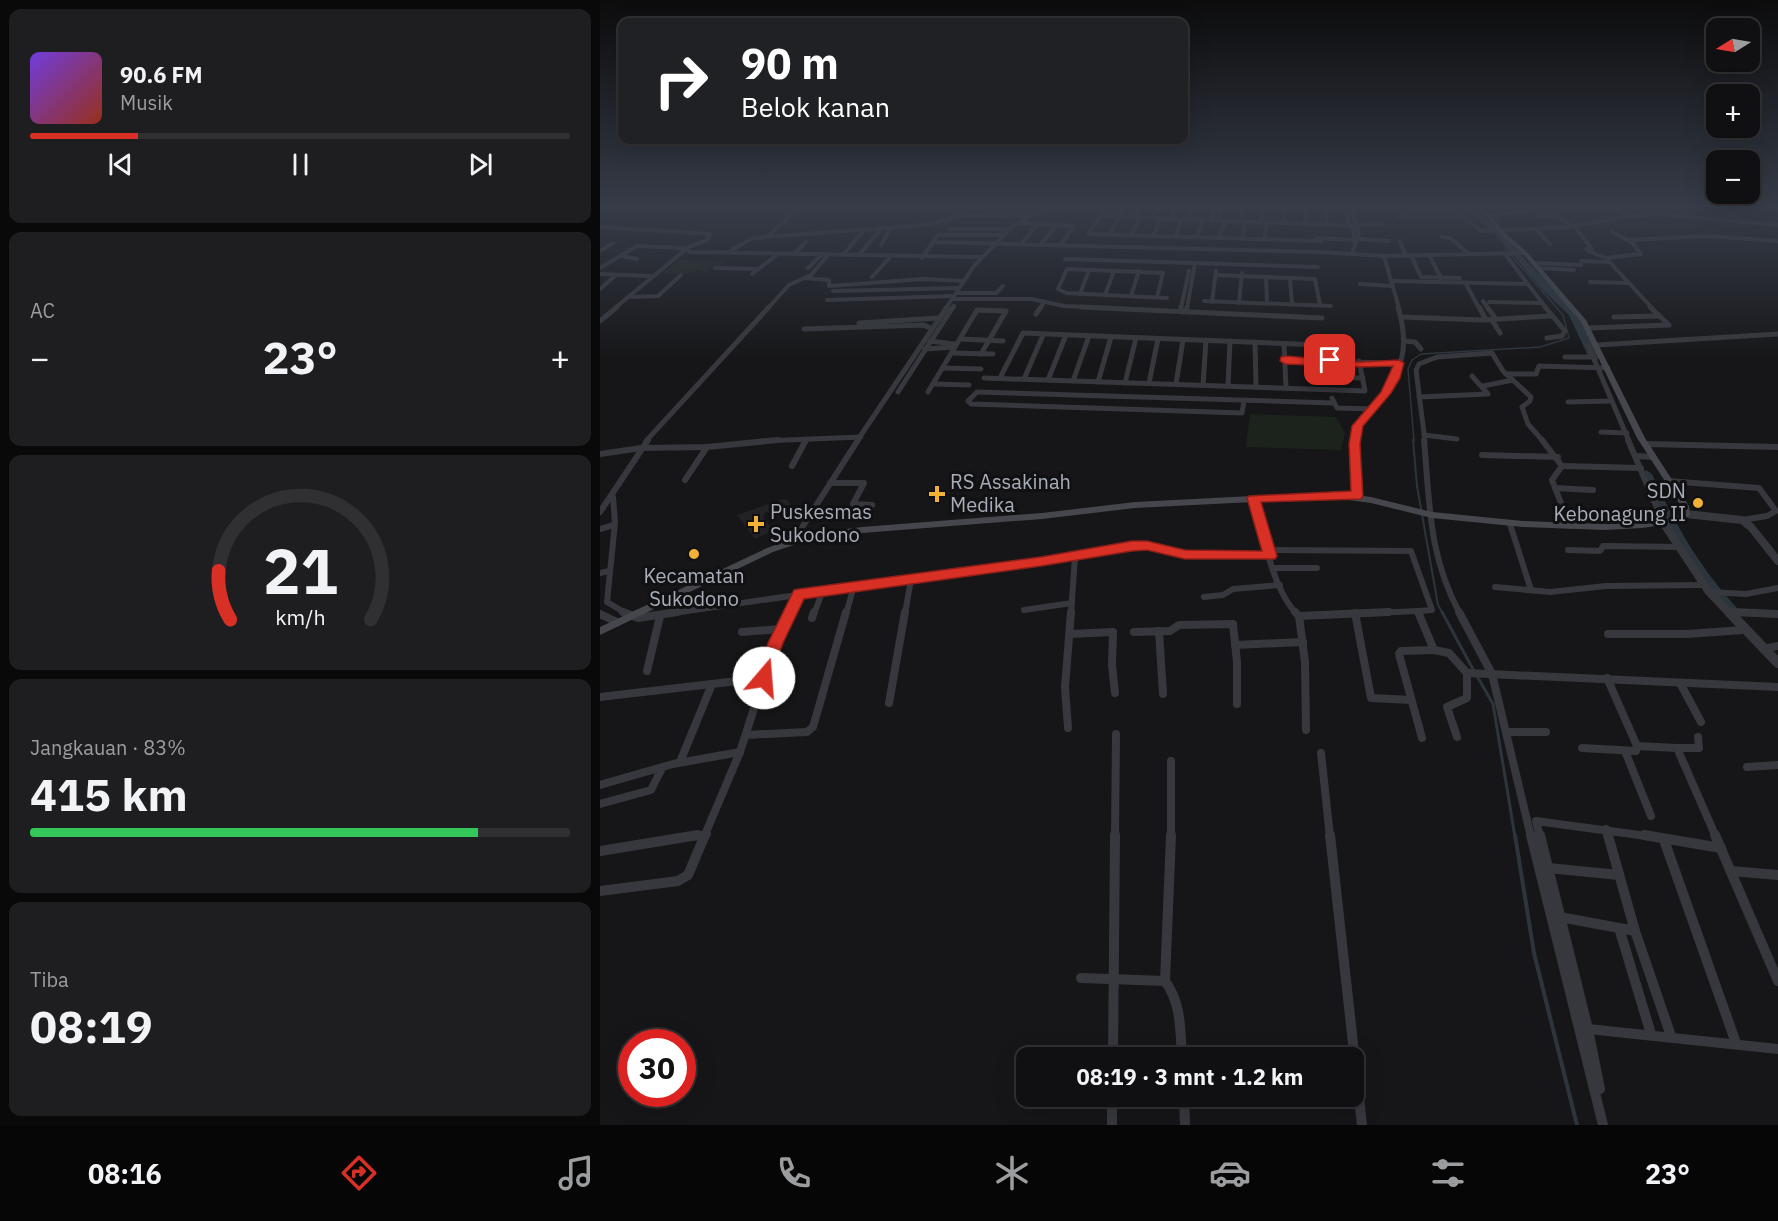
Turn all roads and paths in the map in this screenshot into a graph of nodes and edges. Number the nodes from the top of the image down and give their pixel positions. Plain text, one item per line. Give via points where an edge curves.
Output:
1 (890, 257) edge
2 (981, 257) edge
3 (618, 258) edge
4 (676, 258) edge
5 (774, 258) edge
6 (818, 258) edge
7 (827, 258) edge
8 (906, 258) edge
9 (922, 258) joint
10 (952, 258) edge
11 (1384, 258) edge
12 (1410, 258) edge
13 (1430, 258) edge
14 (1474, 258) edge
15 (1509, 258) edge
16 (1528, 258) edge
17 (1606, 258) joint
18 (1610, 258) edge
19 (1065, 259) dead end
20 (1478, 262) dead end
21 (1610, 262) junction
22 (1192, 263) junction
23 (1536, 266) junction
24 (1318, 267) dead end
25 (600, 268) edge
26 (715, 268) dead end
27 (808, 268) dead end
28 (759, 269) junction
29 (1089, 270) junction
30 (1574, 270) dead end
31 (1114, 271) junction
32 (1139, 272) junction
33 (600, 274) edge
34 (752, 274) dead end
35 (616, 275) junction
36 (681, 275) dead end
37 (1241, 275) junction
38 (650, 276) dead end
39 (872, 277) dead end
40 (802, 278) junction
41 (1266, 278) junction
42 (1441, 278) junction
43 (1460, 278) dead end
44 (1290, 279) junction
45 (963, 281) junction
46 (1590, 282) dead end
47 (1627, 283) junction
48 (1393, 284) junction
49 (1466, 284) junction
50 (1526, 284) junction
51 (1360, 285) dead end
52 (1003, 286) dead end
53 (600, 289) edge
54 (833, 291) dead end
55 (955, 294) junction
56 (1080, 294) junction
57 (1105, 296) junction
58 (1131, 296) junction
59 (632, 297) junction
60 (1157, 297) junction
61 (1167, 297) dead end
62 (827, 300) dead end
63 (1016, 300) junction
64 (1204, 301) dead end
65 (1212, 302) junction
66 (1239, 303) junction
67 (1267, 303) junction
68 (1542, 303) junction
69 (1043, 304) junction
70 (1292, 304) junction
71 (1051, 305) junction
72 (1320, 305) junction
73 (954, 306) dead end
74 (1331, 306) dead end
75 (1096, 308) junction
76 (1104, 308) junction
77 (1183, 311) junction
78 (1035, 314) dead end
79 (1263, 315) junction
80 (1270, 315) junction
81 (1552, 316) junction
82 (1659, 316) junction
83 (1401, 317) junction
84 (1614, 317) dead end
85 (1322, 318) dead end
86 (938, 320) junction
87 (1491, 320) junction
88 (600, 321) edge
89 (859, 323) dead end
90 (924, 325) junction
91 (1588, 328) junction
92 (804, 329) dead end
93 (932, 329) junction
94 (1500, 333) dead end
95 (1778, 334) edge
96 (1043, 335) junction
97 (1066, 336) junction
98 (1089, 336) junction
99 (1111, 337) junction
100 (1136, 338) junction
101 (1547, 338) dead end
102 (961, 339) junction
103 (1158, 339) junction
104 (924, 340) junction
105 (990, 340) junction
106 (1183, 340) junction
107 (1206, 340) junction
108 (932, 341) junction
109 (1003, 341) dead end
110 (1230, 341) junction
111 (1404, 341) junction
112 (1255, 342) junction
113 (1284, 344) junction
114 (1588, 345) dead end
115 (1597, 345) junction
116 (955, 348) junction
117 (927, 349) junction
118 (1421, 349) dead end
119 (918, 350) junction
120 (981, 354) junction
121 (993, 354) dead end
122 (1565, 357) dead end
123 (1592, 357) junction
124 (1285, 360) junction
125 (1357, 363) junction
126 (1399, 363) junction
127 (943, 368) junction
128 (1601, 368) junction
129 (981, 369) dead end
130 (1506, 374) junction
131 (1472, 376) dead end
132 (984, 378) dead end
133 (1000, 378) junction
134 (1363, 378) junction
135 (1024, 379) junction
136 (1048, 380) junction
137 (1513, 380) junction
138 (1073, 381) junction
139 (1098, 382) junction
140 (1125, 383) junction
141 (1149, 383) junction
142 (934, 384) junction
143 (1176, 384) junction
144 (969, 385) dead end
145 (1203, 385) junction
146 (1228, 386) junction
147 (1483, 386) junction
148 (1256, 387) junction
149 (1286, 388) junction
150 (1318, 389) junction
151 (898, 392) dead end
152 (928, 392) dead end
153 (1062, 395) junction
154 (1123, 397) junction
155 (1419, 397) junction
156 (1614, 397) junction
157 (1244, 401) junction
158 (1568, 402) dead end
159 (1059, 407) junction
160 (1119, 409) junction
161 (1373, 409) junction
162 (1600, 432) dead end
163 (1627, 433) junction
164 (1424, 435) junction
165 (861, 437) junction
166 (806, 439) junction
167 (1457, 440) dead end
168 (1645, 444) junction
169 (1778, 446) edge
170 (707, 447) junction
171 (641, 448) junction
172 (1482, 455) dead end
173 (601, 456) edge
174 (1636, 456) junction
175 (1558, 457) junction
176 (1651, 457) junction
177 (792, 466) dead end
178 (1562, 466) junction
179 (1641, 468) junction
180 (685, 480) dead end
181 (1668, 481) junction
182 (830, 483) junction
183 (1555, 488) junction
184 (1593, 490) dead end
185 (611, 496) junction
186 (1357, 496) junction
187 (600, 497) edge
188 (1254, 498) junction
189 (1770, 500) junction
190 (1778, 500) edge
191 (872, 505) dead end
192 (600, 512) edge
193 (1427, 514) junction
194 (1686, 514) junction
195 (1742, 520) junction
196 (1669, 523) junction
197 (1510, 524) junction
198 (614, 525) junction
199 (1570, 526) junction
200 (600, 529) edge
201 (794, 540) junction
202 (1678, 547) junction
203 (1568, 550) dead end
204 (1269, 553) junction
205 (1075, 555) junction
206 (1778, 561) edge
207 (1274, 568) junction
208 (1317, 568) dead end
209 (609, 571) junction
210 (600, 573) edge
211 (911, 579) junction
212 (604, 582) edge
213 (1280, 585) junction
214 (854, 586) junction
215 (1495, 587) dead end
216 (1778, 588) edge
217 (822, 590) junction
218 (1531, 590) junction
219 (1712, 591) junction
220 (799, 594) junction
221 (1204, 597) dead end
222 (608, 602) junction
223 (1072, 603) junction
224 (600, 607) edge
225 (1024, 610) dead end
226 (1418, 611) junction
227 (1731, 612) junction
228 (1355, 613) junction
229 (600, 614) edge
230 (1778, 614) edge
231 (630, 616) junction
232 (660, 616) junction
233 (1299, 616) junction
234 (812, 618) dead end
235 (617, 622) junction
236 (781, 629) junction
237 (1743, 630) junction
238 (600, 631) edge
239 (1159, 631) junction
240 (742, 632) dead end
241 (1134, 632) dead end
242 (1608, 633) dead end
243 (1070, 634) junction
244 (1303, 642) junction
245 (1235, 645) junction
246 (1769, 648) edge
247 (1434, 650) junction
248 (1778, 663) edge
249 (647, 671) dead end
250 (1471, 673) junction
251 (1489, 674) junction
252 (764, 678) junction
253 (1607, 678) junction
254 (712, 684) junction
255 (1680, 684) junction
256 (1778, 687) edge
257 (1115, 693) dead end
258 (1163, 694) dead end
259 (600, 697) edge
260 (1412, 700) junction
261 (889, 703) dead end
262 (1237, 704) dead end
263 (1701, 723) dead end
264 (1068, 728) dead end
265 (1306, 730) dead end
266 (1508, 732) junction
267 (1546, 732) dead end
268 (1116, 734) dead end
269 (746, 735) junction
270 (1457, 737) dead end
271 (1698, 737) dead end
272 (1422, 738) dead end
273 (1637, 746) junction
274 (1582, 748) dead end
275 (1677, 748) junction
276 (1625, 751) junction
277 (740, 752) junction
278 (1321, 753) dead end
279 (1171, 760) dead end
280 (680, 762) junction
281 (1778, 765) edge
282 (1747, 767) dead end
283 (662, 768) junction
284 (600, 785) edge
285 (600, 804) edge
286 (1651, 816) dead end
287 (1606, 829) junction
288 (707, 834) junction
289 (1664, 840) junction
290 (1721, 848) junction
291 (600, 851) edge
292 (1548, 868) junction
293 (1731, 871) junction
294 (1778, 875) edge
295 (1619, 876) junction
296 (600, 891) edge
297 (1560, 917) junction
298 (1619, 927) junction
299 (1635, 931) junction
300 (1081, 978) dead end
301 (1114, 980) junction
302 (1165, 981) junction
303 (1778, 981) edge
304 (1588, 1029) junction
305 (1651, 1034) junction
306 (1671, 1036) junction
307 (1736, 1043) junction
308 (1113, 1047) edge
309 (1181, 1047) edge
310 (1778, 1049) edge
311 (1600, 1089) dead end
312 (1112, 1107) edge
313 (1184, 1107) edge
314 (1112, 1125) edge
315 (1185, 1125) edge
316 (1362, 1125) edge
317 (1603, 1125) edge

1 - 39 street
2 - 45 street
3 - 25 street
4 - 59 street
5 - 28 street
6 - 27 street
7 - 40 street
8 - 9 street
9 - 10 street
11 - 48 street
12 - 42 street via 1421,277
13 - 42 street
14 - 20 street
15 - 50 street
16 - 23 main road
17 - 18 street
17 - 21 street
19 - 22 street
21 - 23 street
21 - 47 street
22 - 24 street
22 - 77 street
23 - 30 street
23 - 91 main road
26 - 28 street
28 - 34 street
29 - 31 street
29 - 56 street
29 - 56 street via 1065,270 1058,290
31 - 32 street
31 - 57 street
32 - 58 street
32 - 60 street via 1164,270
33 - 35 street
35 - 38 street
35 - 53 street
36 - 59 street via 658,296
37 - 41 street
37 - 65 street via 1216,273
37 - 66 street
40 - 45 street via 829,280 829,286 924,279
40 - 171 street via 789,285
41 - 44 street
41 - 67 street
42 - 43 street
44 - 70 street
44 - 72 street via 1317,280
45 - 55 street
46 - 47 street
47 - 82 street
48 - 49 street
48 - 51 street
48 - 83 street
49 - 50 street
49 - 87 street
50 - 68 street
52 - 55 street via 996,293
54 - 55 street
55 - 62 street
55 - 63 street
55 - 86 street
56 - 57 street
57 - 58 street
57 - 75 street
57 - 76 street
58 - 60 street
59 - 88 street
60 - 61 street
63 - 69 street
63 - 71 street via 1032,299
64 - 65 street
65 - 66 street
66 - 67 street
67 - 70 street
67 - 79 street
67 - 80 street
68 - 81 street
68 - 87 street via 1486,301
69 - 71 street
69 - 78 street
70 - 72 street
71 - 75 street
72 - 74 street
73 - 108 street
75 - 76 street
76 - 77 street
77 - 79 street
79 - 80 street
80 - 85 street
81 - 87 street
81 - 101 street via 1565,331 1562,336
82 - 84 street
82 - 91 street via 1669,325
83 - 87 street
83 - 111 street
86 - 89 street
86 - 90 street
86 - 93 street
87 - 94 street
90 - 92 street
90 - 93 street
91 - 115 main road
93 - 104 street
95 - 115 street
96 - 97 street
96 - 133 street via 1021,334
96 - 135 street
97 - 98 street
97 - 136 street
98 - 99 street
98 - 138 street
99 - 100 street
99 - 139 street
100 - 103 street
100 - 140 street
102 - 105 street
102 - 105 street via 978,310 1006,311
102 - 116 street
103 - 106 street
103 - 141 street
104 - 108 street
104 - 119 street
105 - 109 street
105 - 120 street
106 - 107 street
106 - 143 street
107 - 110 street
107 - 145 street
108 - 116 street
108 - 117 street
110 - 112 street
110 - 146 street
111 - 118 street via 1414,342
111 - 126 street
112 - 113 street
112 - 148 street
113 - 124 street
113 - 125 street via 1347,346
114 - 123 street
115 - 128 main road
116 - 117 street
116 - 120 street
116 - 127 street
117 - 119 street
117 - 151 street
119 - 165 street
120 - 121 street
122 - 123 street
123 - 128 street
124 - 125 street
124 - 149 street
125 - 126 street
125 - 134 street
126 - 161 street via 1391,384
127 - 129 street
127 - 142 street
128 - 130 street via 1539,366 1536,374
128 - 156 main road
128 - 156 street
130 - 137 street
130 - 155 street via 1489,352 1437,357 1423,361 1416,370
131 - 147 street
132 - 133 street
133 - 135 street
134 - 150 street via 1366,390
134 - 150 street via 1316,374
135 - 136 street
136 - 138 street
137 - 147 street
137 - 175 street via 1532,399 1522,407 1528,426
138 - 139 street
139 - 140 street
140 - 141 street
141 - 143 street
142 - 144 street
142 - 152 street
143 - 145 street
145 - 146 street
146 - 148 street
147 - 155 street via 1488,394
148 - 149 street
149 - 150 street
153 - 154 street
153 - 159 street
153 - 159 street via 977,392 968,401
154 - 157 street
154 - 160 street
155 - 164 street
156 - 158 street
156 - 163 street
156 - 168 main road
157 - 160 street via 1242,413
157 - 161 street via 1332,401 1337,408
159 - 160 street
161 - 186 street via 1356,431
162 - 163 street
163 - 174 street
164 - 167 street
164 - 193 street
165 - 166 street
165 - 182 street
166 - 170 street
166 - 177 street
168 - 169 street
168 - 176 main road
170 - 171 street
170 - 180 street
171 - 173 street
171 - 185 street
172 - 175 street
174 - 176 street
174 - 179 street
175 - 178 street
176 - 181 main road
178 - 179 street
178 - 183 street via 1552,480
179 - 196 street
181 - 189 street via 1753,486
181 - 194 main road
182 - 191 street via 865,483 853,504
182 - 201 street
183 - 184 street
183 - 199 street
185 - 187 street
185 - 192 street
185 - 198 street
186 - 188 main road
186 - 193 main road
188 - 201 main road via 1135,505
188 - 204 street
189 - 190 street
189 - 195 street via 1774,513
193 - 197 main road
193 - 251 street via 1446,586
194 - 195 street
194 - 196 main road
195 - 206 street
196 - 199 main road
196 - 202 street
197 - 199 main road
197 - 218 street
198 - 200 street
198 - 209 street
201 - 231 main road
202 - 203 street via 1603,546 1600,551
202 - 219 street
204 - 205 street via 1185,554 1139,546
204 - 207 street
204 - 226 street via 1408,550 1417,563 1432,608
205 - 211 street
205 - 223 street
207 - 208 street
207 - 213 street
209 - 210 street
209 - 212 street
211 - 214 street
211 - 261 street
212 - 222 street
213 - 221 street via 1233,589 1223,595
213 - 233 street via 1291,610
214 - 217 street
214 - 269 street via 813,727 807,732
215 - 218 street
216 - 219 street via 1746,594
217 - 220 street
217 - 234 street
218 - 219 street via 1596,587
219 - 227 street
220 - 232 street
220 - 236 street
222 - 224 street
222 - 231 street
223 - 225 street
223 - 243 street
226 - 228 street
226 - 247 street
227 - 230 street
227 - 237 street
228 - 233 street
228 - 260 street via 1371,698
229 - 235 street
231 - 232 street
231 - 235 main road
232 - 249 street
233 - 244 street
235 - 238 main road
236 - 240 street
236 - 252 street
237 - 242 street
237 - 246 street
239 - 241 street
239 - 245 street via 1179,626 1231,624
239 - 258 street
243 - 257 street via 1113,632
243 - 264 street via 1065,687
244 - 245 street
244 - 265 street
245 - 262 street
246 - 248 street
247 - 250 street via 1449,653
247 - 260 street via 1399,652
250 - 251 street
250 - 270 street via 1467,698 1447,707
251 - 253 street
251 - 266 street
252 - 254 street
252 - 269 street
253 - 255 street
253 - 273 street
254 - 259 street
254 - 280 street
255 - 256 street
255 - 263 street
260 - 272 street
266 - 267 street
266 - 317 street
268 - 301 street
269 - 277 street
271 - 275 street via 1699,748
273 - 275 street
273 - 276 street via 1637,751
274 - 276 street
275 - 290 street
276 - 286 street
277 - 280 street
277 - 288 street
278 - 316 street
279 - 302 street
280 - 283 street
281 - 282 street
283 - 284 street
283 - 285 street via 651,790
287 - 289 street
287 - 292 street via 1536,821
287 - 295 street
288 - 291 street
288 - 296 street via 684,879
289 - 290 street
289 - 307 street
290 - 293 street
292 - 295 street
292 - 297 street
293 - 294 street
293 - 303 street
295 - 299 street
297 - 298 street
297 - 304 street
298 - 299 street
298 - 305 street
299 - 306 street
300 - 301 street
301 - 302 street
301 - 308 street
302 - 309 street via 1178,1005
304 - 305 street
304 - 311 street
305 - 306 street
306 - 307 street
307 - 310 street
312 - 314 street
313 - 315 street

